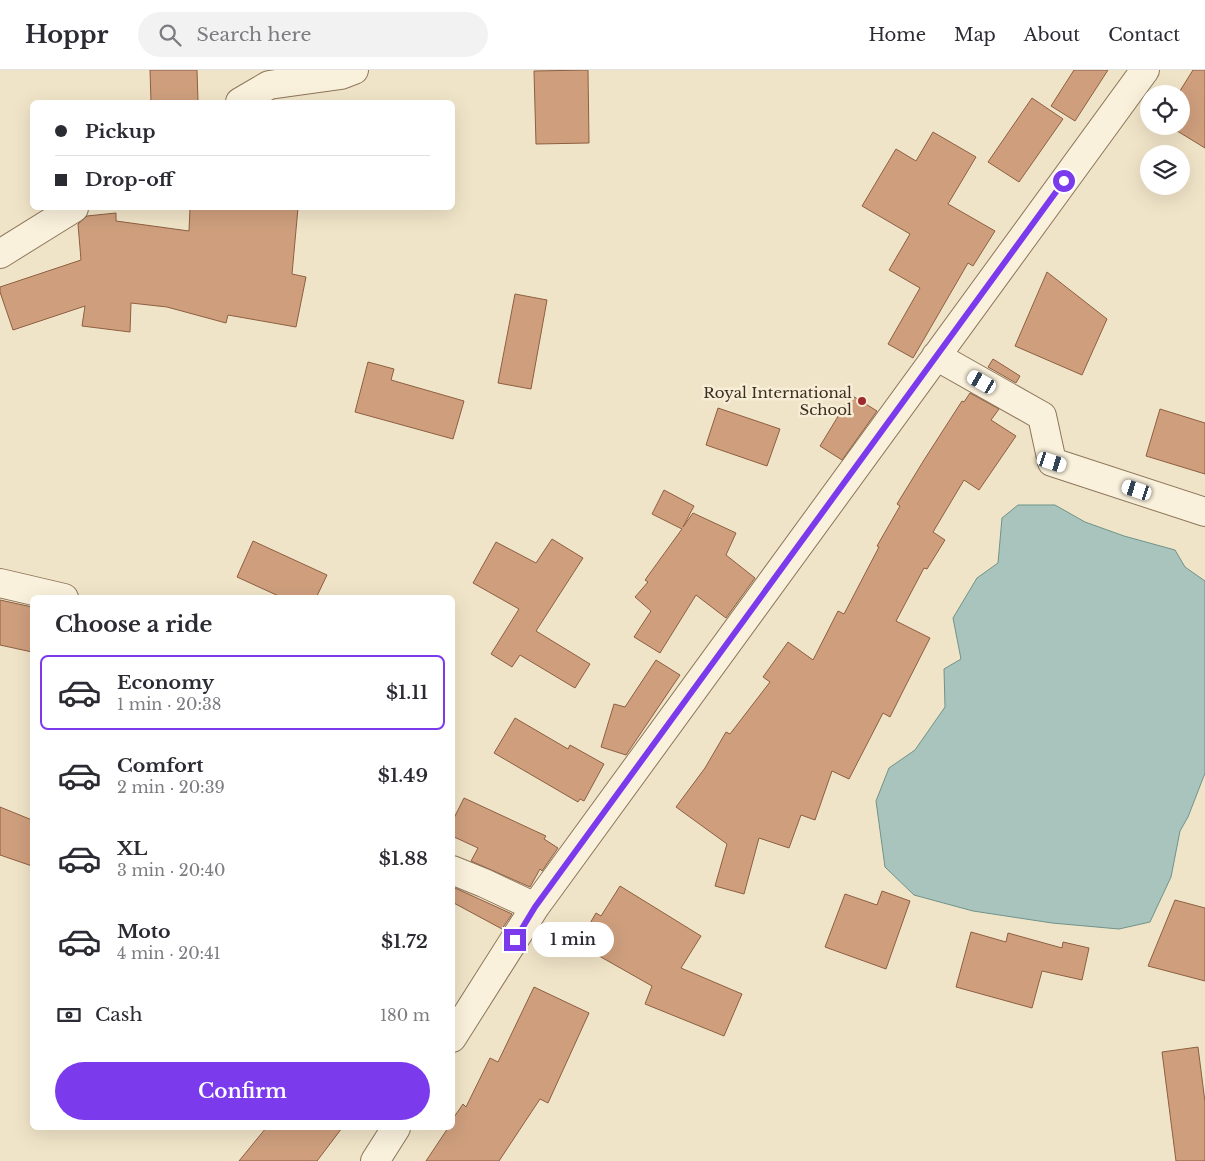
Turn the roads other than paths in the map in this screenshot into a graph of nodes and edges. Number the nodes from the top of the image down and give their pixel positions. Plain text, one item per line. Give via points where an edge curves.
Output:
1 (354, 70) edge
2 (1145, 70) edge
3 (243, 100) edge
4 (71, 210) edge
5 (0, 254) edge
6 (936, 356) junction
7 (1205, 512) edge
8 (0, 583) edge
9 (51, 595) edge
10 (455, 871) edge
11 (535, 907) junction
12 (455, 1033) edge
13 (395, 1130) edge
14 (375, 1161) edge

1 - 3 street via 342,75 269,85
2 - 6 street
4 - 5 street
6 - 7 street via 1042,416 1052,462
6 - 11 street
8 - 9 street
10 - 11 street
11 - 12 street
13 - 14 street

